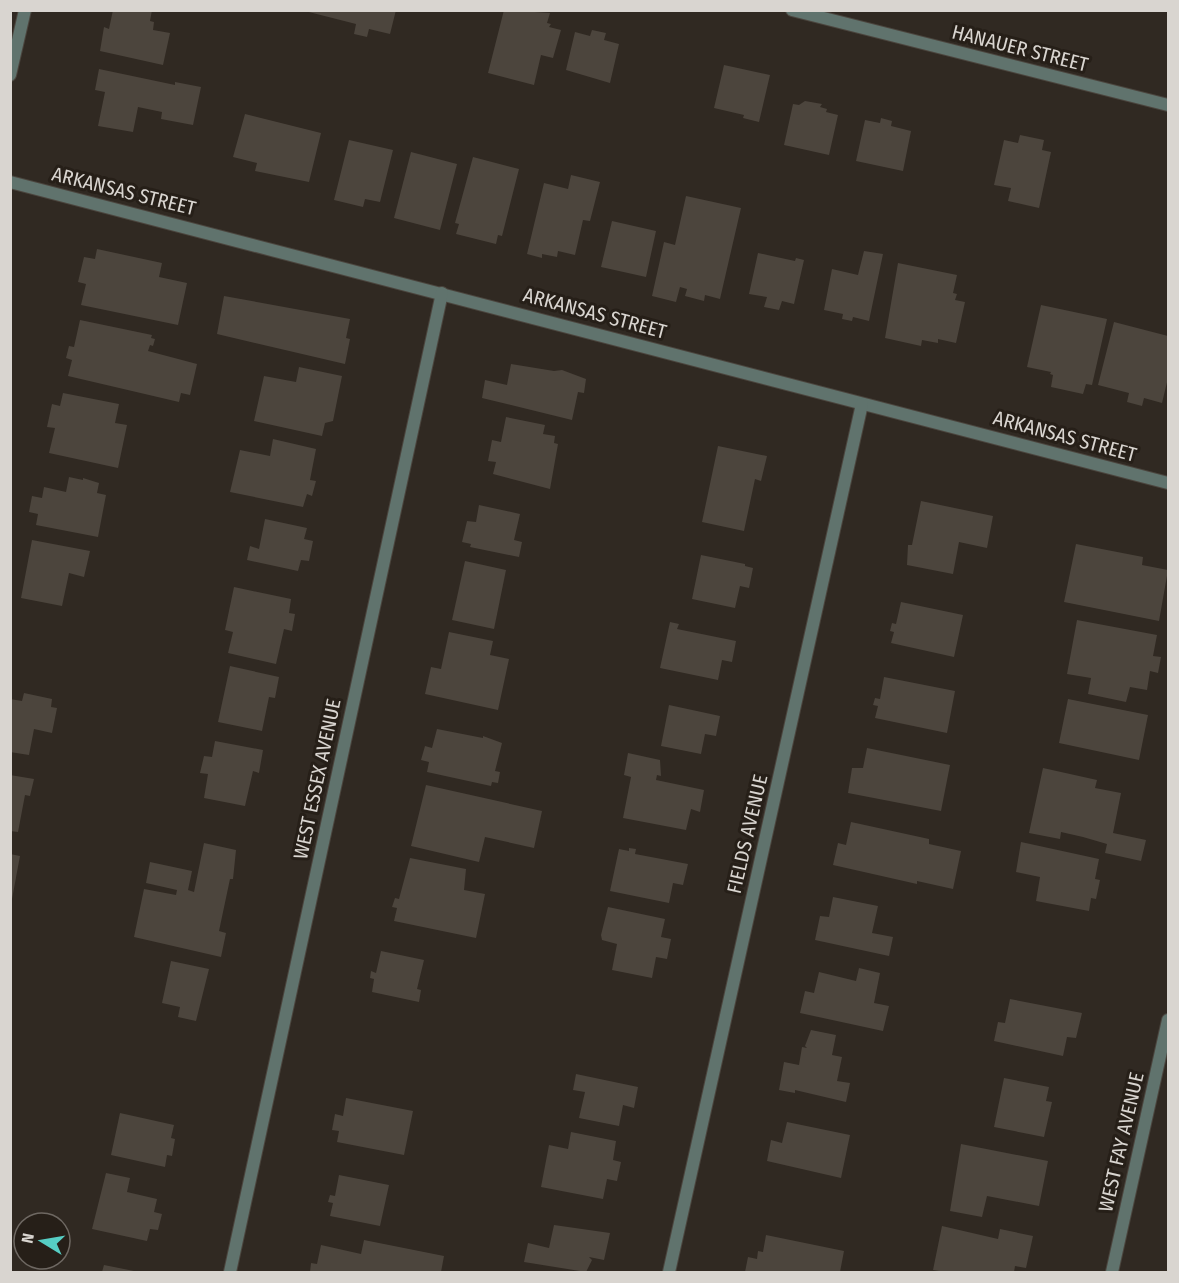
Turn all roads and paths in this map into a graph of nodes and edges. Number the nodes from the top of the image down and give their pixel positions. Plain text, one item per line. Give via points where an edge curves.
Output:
1 (25, 10) edge
2 (792, 10) edge
3 (10, 75) edge
4 (1168, 105) edge
5 (10, 182) edge
6 (442, 293) junction
7 (862, 404) junction
8 (1168, 483) edge
9 (1168, 1020) edge
10 (230, 1272) edge
11 (669, 1272) edge
12 (1112, 1272) edge

1 - 3 street
2 - 4 street, HANAUER STREET
5 - 6 street, ARKANSAS STREET
6 - 7 street, ARKANSAS STREET
6 - 10 street, WEST ESSEX AVENUE
7 - 8 street, ARKANSAS STREET
7 - 11 street, FIELDS AVENUE
9 - 12 street, WEST FAY AVENUE

